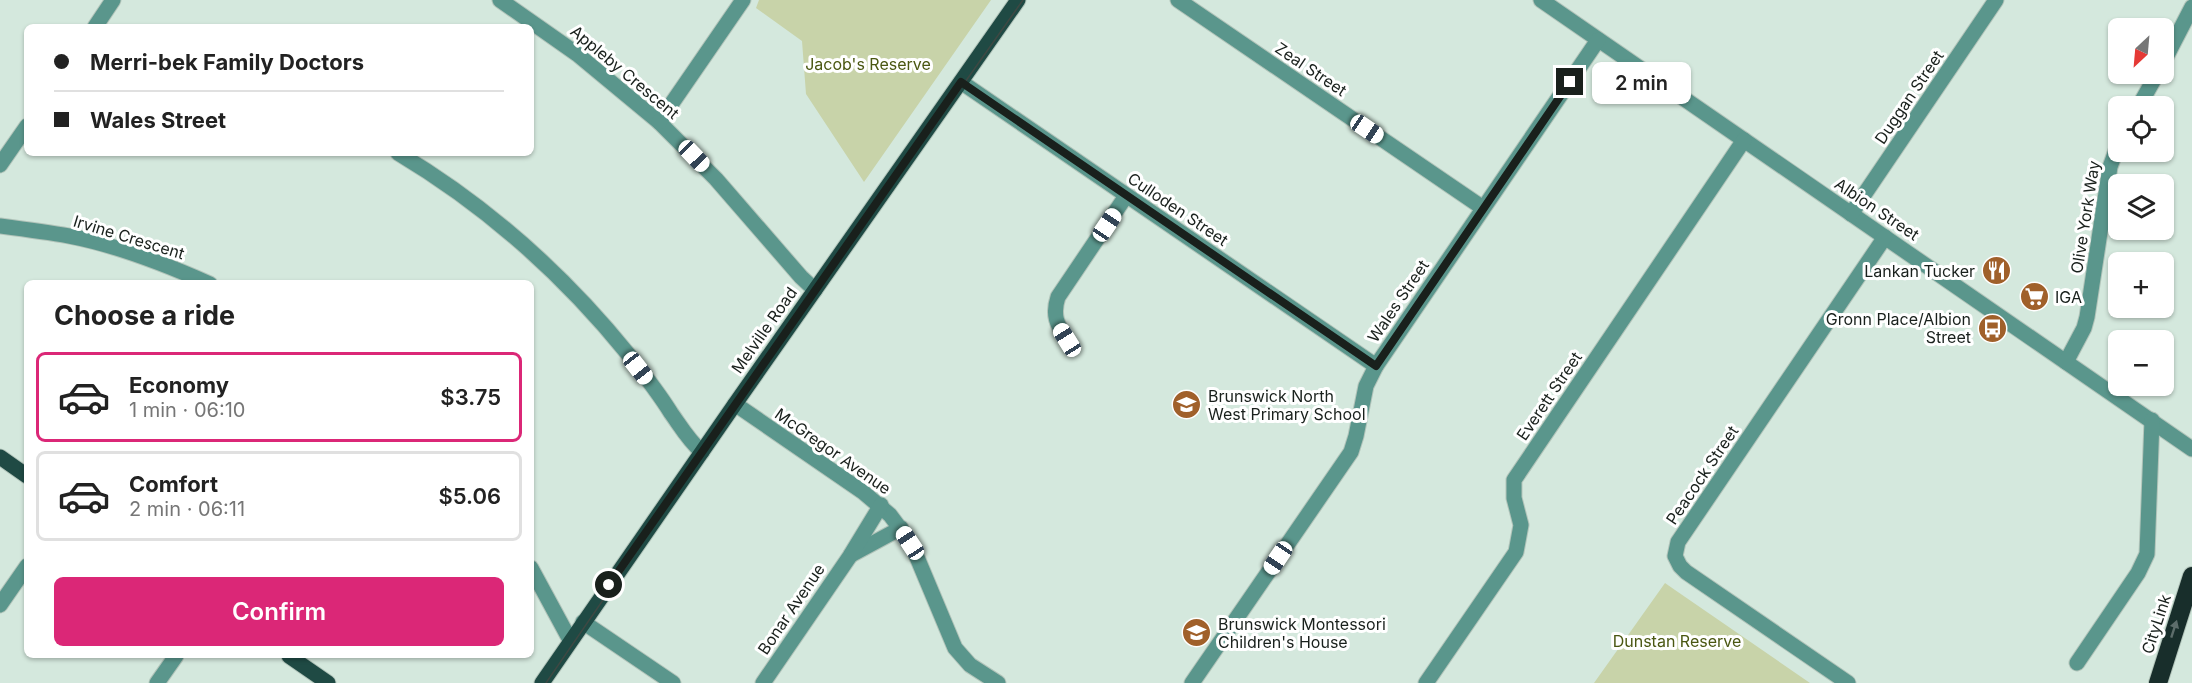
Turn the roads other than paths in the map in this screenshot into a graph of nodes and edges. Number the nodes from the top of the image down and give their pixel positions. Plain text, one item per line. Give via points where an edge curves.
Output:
1 (113, 0) edge
2 (500, 0) edge
3 (743, 0) edge
4 (1018, 0) edge
5 (1178, 0) edge
6 (1542, 0) edge
7 (1996, 0) edge
8 (2192, 8) edge
9 (97, 24) edge
10 (1598, 40) junction
11 (2174, 42) edge
12 (961, 82) junction
13 (659, 122) junction
14 (24, 130) edge
15 (1744, 140) junction
16 (403, 156) edge
17 (2112, 162) edge
18 (0, 165) edge
19 (1126, 196) junction
20 (1483, 208) junction
21 (1851, 214) junction
22 (0, 226) edge
23 (1885, 237) junction
24 (200, 280) edge
25 (815, 290) junction
26 (1067, 340) dead end
27 (2066, 362) junction
28 (1376, 366) junction
29 (735, 404) junction
30 (2152, 420) junction
31 (2192, 449) edge
32 (702, 452) junction
33 (0, 457) edge
34 (24, 474) edge
35 (881, 505) junction
36 (900, 528) junction
37 (850, 556) junction
38 (24, 570) edge
39 (534, 574) edge
40 (2192, 576) edge
41 (0, 605) edge
42 (583, 622) junction
43 (570, 640) junction
44 (175, 658) edge
45 (292, 658) edge
46 (2077, 663) dead end
47 (157, 683) edge
48 (328, 683) edge
49 (542, 683) edge
50 (673, 683) edge
51 (763, 683) edge
52 (998, 683) edge
53 (1192, 683) edge
54 (1426, 683) edge
55 (1848, 683) edge
56 (2158, 683) edge

1 - 9 street
2 - 13 street, Appleby Crescent via 577,54
3 - 13 street
4 - 12 main road, Melville Road
5 - 20 street, Zeal Street
6 - 10 street, Albion Street
7 - 21 street, Duggan Street
8 - 11 street
10 - 15 street, Albion Street
10 - 20 street, Wales Street
12 - 19 street, Culloden Street
12 - 25 main road, Melville Road
13 - 25 street, Appleby Crescent
14 - 18 street
15 - 21 street, Albion Street
15 - 54 street, Everett Street via 1514,480 1521,525 1516,552
16 - 32 street via 475,206 563,283 627,353 689,440
17 - 27 street, Olive York Way via 2087,317
19 - 26 street via 1058,297 1055,317
19 - 28 street, Culloden Street
20 - 28 street, Wales Street
21 - 23 street, Albion Street
22 - 24 street, Irvine Crescent via 98,243
23 - 27 street, Albion Street
23 - 55 street, Peacock Street via 1678,542 1675,556 1686,572
25 - 29 main road, Melville Road
27 - 30 street, Albion Street
28 - 53 street, Wales Street via 1366,386 1351,452
29 - 32 main road, Melville Road
29 - 35 street, McGregor Avenue
30 - 31 street, Albion Street
30 - 46 street via 2147,554
32 - 42 main road, Melville Road
33 - 34 main road
35 - 36 street, McGregor Avenue
35 - 37 street, Bonar Avenue
36 - 37 street, Bonar Avenue
36 - 52 street, McGregor Avenue via 918,560 955,648 970,665
37 - 51 street, Bonar Avenue
38 - 41 street
39 - 43 street
56 -> 40 highway, CityLink
42 - 43 main road, Melville Road
42 - 50 street
43 - 49 main road, Melville Road
44 - 47 street
45 - 48 main road

